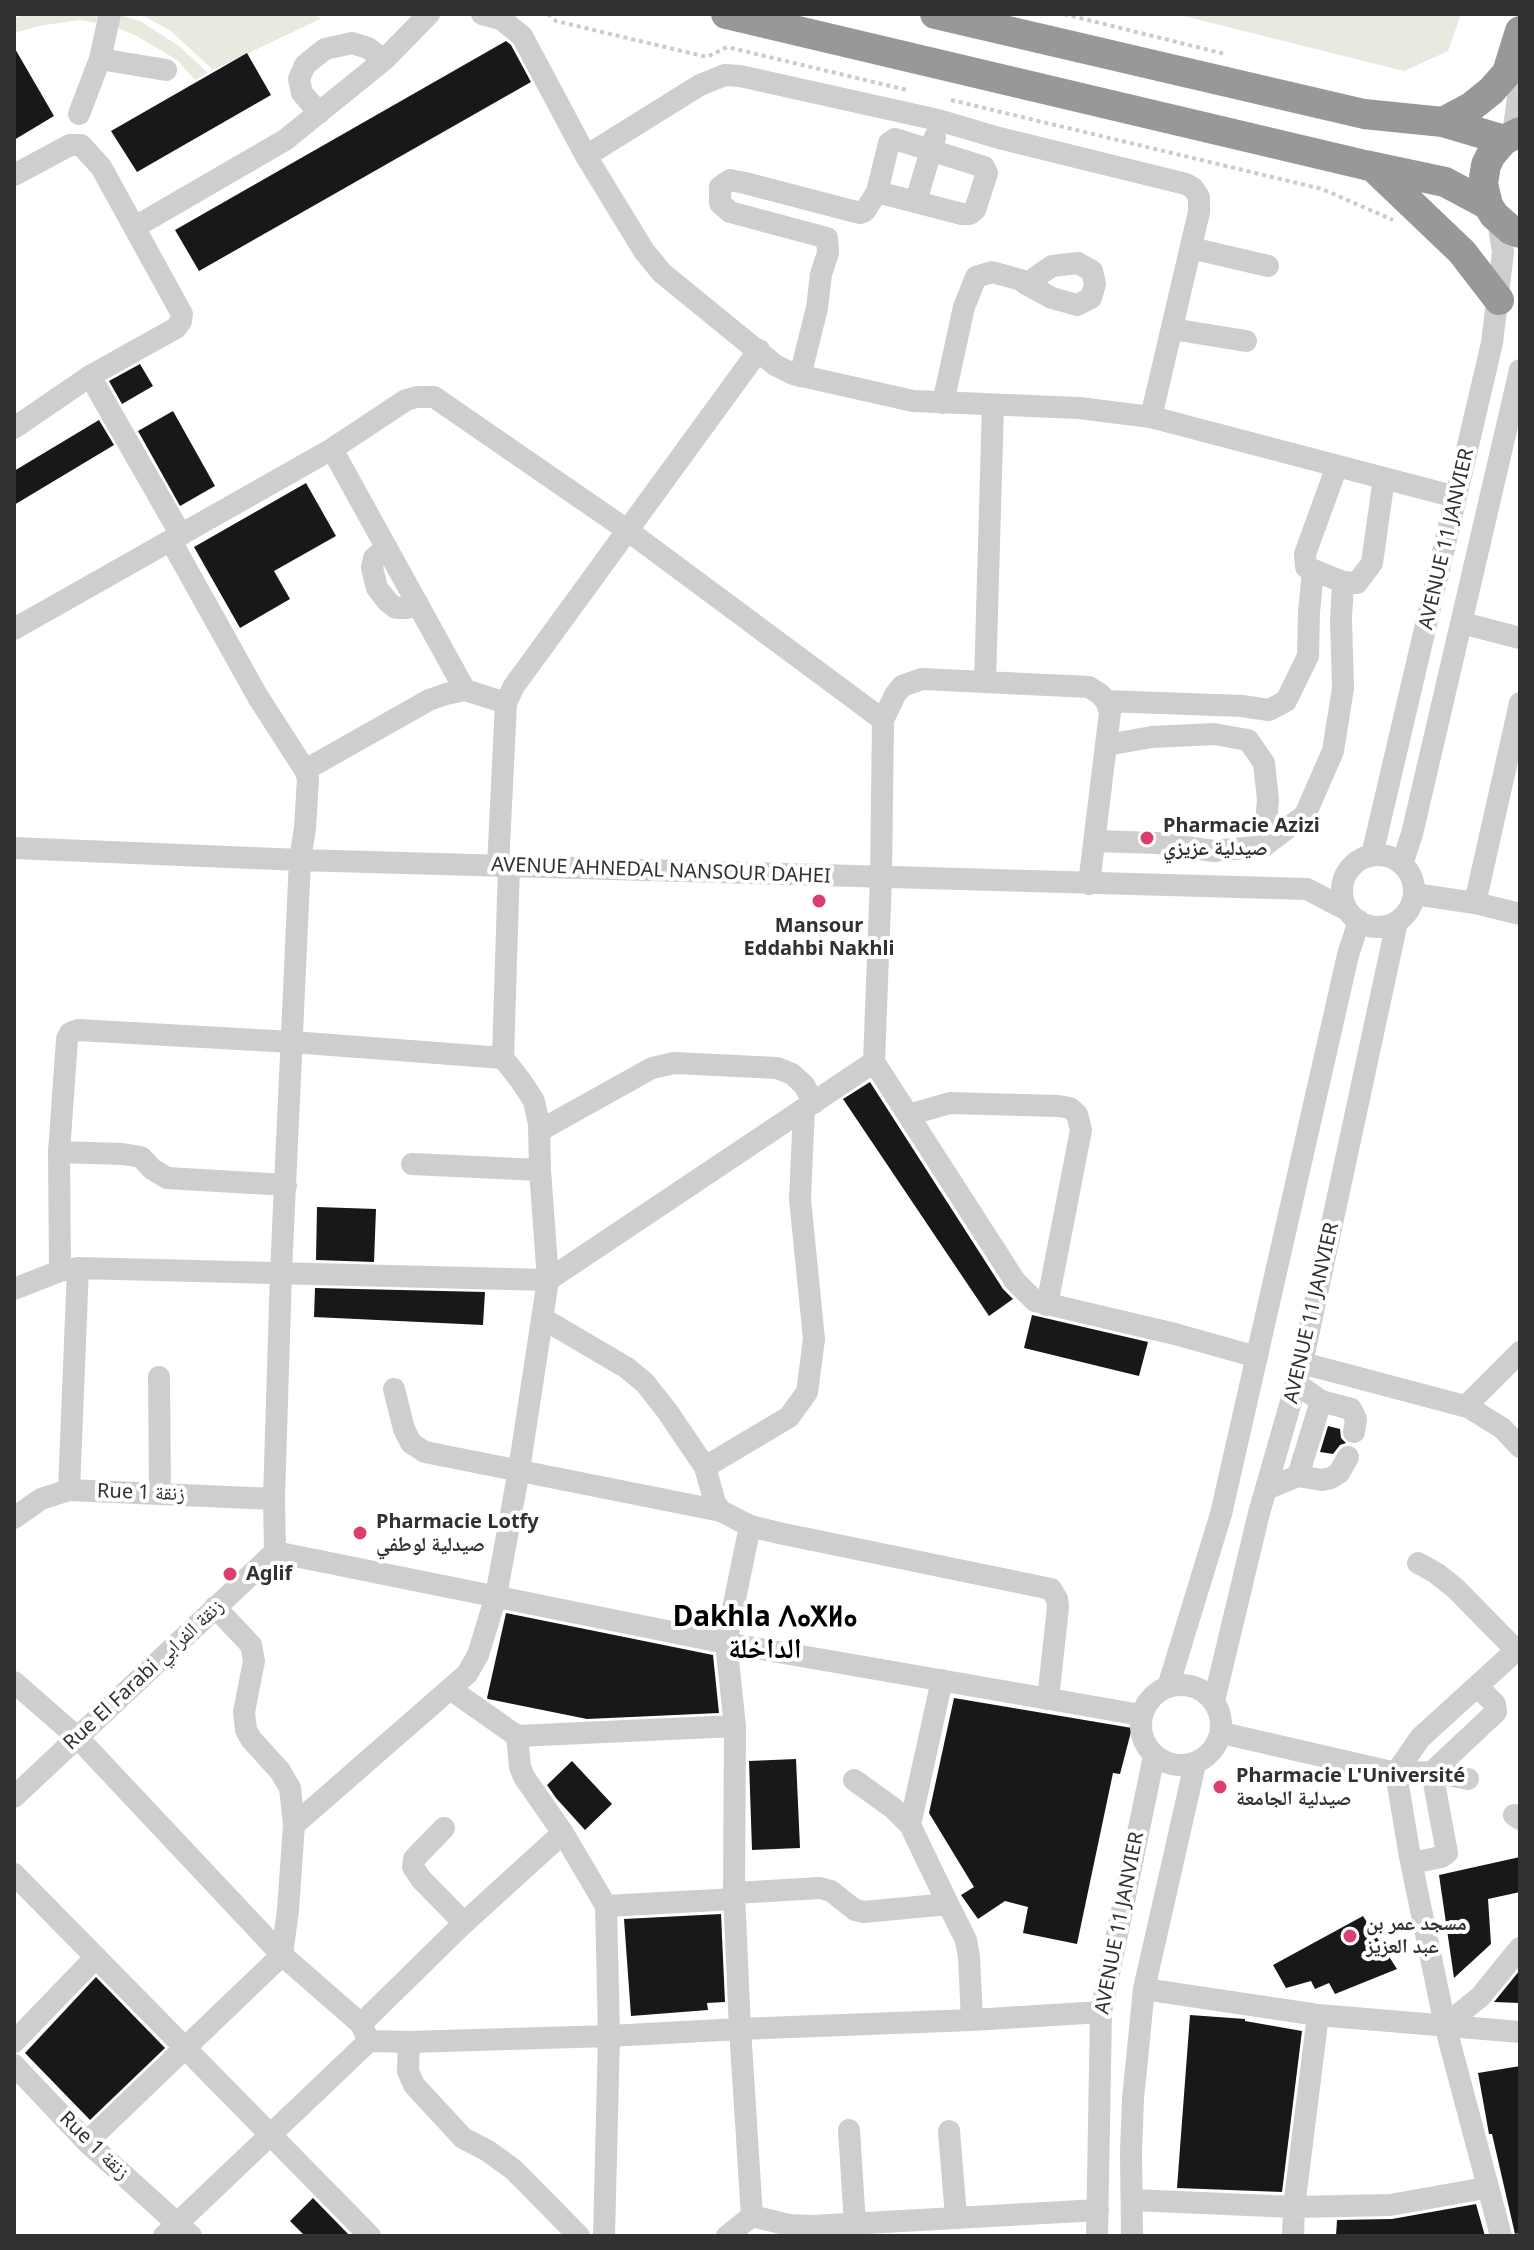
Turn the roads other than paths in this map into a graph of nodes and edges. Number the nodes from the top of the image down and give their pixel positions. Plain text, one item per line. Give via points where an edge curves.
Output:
1 (110, 14) edge
2 (429, 14) edge
3 (482, 14) edge
4 (726, 14) edge
5 (935, 14) edge
6 (1520, 31) edge
7 (100, 59) junction
8 (384, 60) junction
9 (166, 70) dead end
10 (1520, 83) edge
11 (319, 113) junction
12 (79, 114) dead end
13 (938, 120) junction
14 (1443, 122) junction
15 (1512, 135) edge
16 (931, 151) junction
17 (586, 156) junction
18 (1372, 167) junction
19 (14, 175) edge
20 (877, 192) junction
21 (916, 201) junction
22 (1502, 219) edge
23 (135, 227) junction
24 (1191, 248) junction
25 (1268, 266) dead end
26 (1026, 284) dead end
27 (1499, 300) junction
28 (1172, 329) junction
29 (1246, 341) dead end
30 (759, 350) junction
31 (1520, 370) edge
32 (90, 376) junction
33 (800, 376) junction
34 (943, 403) junction
35 (993, 405) junction
36 (1151, 417) junction
37 (14, 428) edge
38 (332, 449) junction
39 (1337, 466) junction
40 (1384, 478) junction
41 (1456, 497) junction
42 (627, 530) junction
43 (176, 538) junction
44 (1313, 571) junction
45 (1343, 582) junction
46 (1462, 623) junction
47 (14, 629) edge
48 (1520, 638) edge
49 (985, 682) junction
50 (465, 690) junction
51 (1106, 701) junction
52 (506, 703) junction
53 (1520, 703) edge
54 (883, 720) junction
55 (1106, 745) junction
56 (305, 770) junction
57 (1094, 841) junction
58 (1264, 846) junction
59 (14, 848) edge
60 (1372, 855) junction
61 (300, 860) junction
62 (1402, 864) junction
63 (504, 866) junction
64 (1350, 867) junction
65 (881, 878) junction
66 (1089, 884) junction
67 (1307, 889) junction
68 (1414, 894) junction
69 (1475, 903) junction
70 (1520, 914) edge
71 (1353, 916) junction
72 (1397, 922) junction
73 (292, 1042) junction
74 (503, 1058) junction
75 (874, 1062) junction
76 (809, 1106) junction
77 (908, 1115) junction
78 (539, 1131) junction
79 (59, 1152) junction
80 (412, 1164) dead end
81 (540, 1170) junction
82 (286, 1185) junction
83 (69, 1269) junction
84 (281, 1272) junction
85 (548, 1280) junction
86 (14, 1289) edge
87 (1047, 1305) junction
88 (542, 1318) junction
89 (1520, 1352) edge
90 (1257, 1357) junction
91 (1300, 1373) junction
92 (159, 1377) dead end
93 (394, 1389) dead end
94 (1321, 1401) junction
95 (1466, 1406) junction
96 (1354, 1432) dead end
97 (1520, 1447) edge
98 (1348, 1457) dead end
99 (705, 1467) junction
100 (519, 1470) junction
101 (1298, 1476) junction
102 (1266, 1489) junction
103 (69, 1490) junction
104 (160, 1494) junction
105 (274, 1499) junction
106 (721, 1511) junction
107 (14, 1518) edge
108 (750, 1526) junction
109 (275, 1552) junction
110 (1418, 1563) dead end
111 (496, 1596) junction
112 (215, 1607) junction
113 (726, 1643) junction
114 (1518, 1649) edge
115 (942, 1680) junction
116 (14, 1682) edge
117 (1477, 1686) junction
118 (1168, 1687) junction
119 (450, 1689) junction
120 (1048, 1699) junction
121 (1214, 1701) junction
122 (1141, 1715) junction
123 (735, 1726) junction
124 (1222, 1733) junction
125 (517, 1736) junction
126 (78, 1738) junction
127 (1154, 1756) junction
128 (1195, 1764) junction
129 (1432, 1772) junction
130 (1396, 1773) junction
131 (1468, 1779) dead end
132 (854, 1780) dead end
133 (14, 1797) edge
134 (294, 1825) junction
135 (910, 1825) junction
136 (444, 1828) dead end
137 (563, 1833) junction
138 (1412, 1863) junction
139 (14, 1874) edge
140 (735, 1896) junction
141 (948, 1904) junction
142 (606, 1906) junction
143 (464, 1923) junction
144 (1520, 1948) edge
145 (282, 1955) junction
146 (96, 1957) junction
147 (1144, 1989) junction
148 (1101, 2012) junction
149 (1318, 2015) junction
150 (972, 2020) junction
151 (1445, 2025) junction
152 (740, 2029) junction
153 (365, 2032) junction
154 (1520, 2032) edge
155 (609, 2036) junction
156 (14, 2042) edge
157 (409, 2042) junction
158 (185, 2046) junction
159 (18, 2078) edge
160 (849, 2130) dead end
161 (949, 2131) dead end
162 (271, 2134) junction
163 (87, 2142) junction
164 (1474, 2190) dead end
165 (1132, 2200) junction
166 (1294, 2207) junction
167 (1098, 2210) junction
168 (752, 2216) junction
169 (855, 2224) junction
170 (941, 2224) edge
171 (178, 2231) edge
172 (370, 2236) edge
173 (579, 2236) edge
174 (604, 2236) edge
175 (727, 2236) edge
176 (1097, 2236) edge
177 (1132, 2236) edge
178 (1293, 2236) edge
179 (1501, 2236) edge

1 - 7 street
2 - 8 street
3 - 17 street via 501,19 522,36
4 - 18 highway
5 - 14 highway via 1364,114
6 - 14 highway via 1507,73 1481,99
7 - 9 street
7 - 12 street
8 - 11 street
8 - 11 street via 352,43 325,49 305,65 299,79 302,93
10 - 15 street
11 - 23 street via 285,140
13 - 16 street
13 - 17 street via 725,75
13 - 24 street via 1186,184 1199,197
14 - 15 highway
15 - 22 highway via 1491,155 1483,184
16 - 20 street via 895,139 889,143
16 - 21 street
16 - 21 street via 984,167 987,173 970,214
17 - 30 street via 662,273
18 - 22 highway via 1445,182
18 - 27 highway via 1462,252
19 - 23 street via 70,145 81,145 101,167
20 - 21 street
20 - 33 street via 860,213 730,180 720,187 720,203 730,212 827,238
22 - 27 street, AVENUE 11 JANVIER
23 - 32 street via 181,321
24 - 25 street
24 - 28 street
26 - 34 street via 992,272 976,277 964,307
27 - 41 street, AVENUE 11 JANVIER
28 - 29 street
28 - 36 street
30 - 33 street via 775,365
30 - 42 street
31 - 46 street, AVENUE 11 JANVIER
32 - 37 street
32 - 43 street
33 - 34 street via 893,398
34 - 35 street
35 - 36 street
35 - 49 street
36 - 39 street
38 - 42 street via 406,400 434,397
38 - 43 street
38 - 50 street
39 - 40 street
39 - 44 street via 1305,554 1306,567
40 - 41 street
40 - 45 street via 1372,563 1357,583
41 - 60 street, AVENUE 11 JANVIER
42 - 52 street
42 - 54 street
43 - 47 street
43 - 56 street via 258,697
44 - 45 street
44 - 51 street via 1308,656 1286,701 1269,710
45 - 58 street via 1343,688 1333,751 1305,815
46 - 48 street
46 - 62 street, AVENUE 11 JANVIER
49 - 51 street via 1089,687
49 - 54 street via 908,682
50 - 52 street
50 - 56 street via 429,700
51 - 55 street
52 - 63 street
53 - 69 street
54 - 65 street
55 - 57 street
55 - 58 street via 1214,734 1248,740 1264,763
56 - 61 street
57 - 58 street via 1214,851
57 - 66 street
59 - 61 street, AVENUE AHNEDAL NANSOUR DAHEI
60 - 62 street
60 - 64 street
61 - 63 street, AVENUE AHNEDAL NANSOUR DAHEI
61 - 73 street
62 - 68 street via 1412,877
63 - 65 street, AVENUE AHNEDAL NANSOUR DAHEI
63 - 74 street
64 - 67 street, AVENUE AHNEDAL NANSOUR DAHEI
64 - 71 street via 1342,888
65 - 66 street, AVENUE AHNEDAL NANSOUR DAHEI
65 - 75 street
66 - 67 street, AVENUE AHNEDAL NANSOUR DAHEI
67 - 71 street, AVENUE AHNEDAL NANSOUR DAHEI
68 - 69 street
68 - 72 street
69 - 70 street
71 - 72 street via 1377,927
71 - 90 street
72 - 91 street, AVENUE 11 JANVIER
73 - 74 street
73 - 79 street via 70,1033
73 - 82 street
74 - 78 street via 534,1101
75 - 76 street
75 - 77 street
76 - 78 street via 804,1085 777,1068 674,1063 652,1068
76 - 85 street
76 - 99 street via 800,1199 814,1339 807,1392 789,1417
77 - 87 street via 1015,1281
77 - 87 street via 950,1103 1058,1106 1077,1114 1081,1130
78 - 81 street
79 - 82 street via 141,1157 167,1178
79 - 83 street
80 - 81 street
81 - 85 street
82 - 84 street
83 - 84 street
83 - 86 street
83 - 103 street
84 - 85 street
84 - 105 street
85 - 88 street
87 - 90 street
88 - 99 street via 645,1383
88 - 100 street
89 - 95 street
90 - 118 street via 1221,1514
91 - 94 street
91 - 95 street
91 - 102 street, AVENUE 11 JANVIER
92 - 104 street
93 - 100 street via 411,1443 425,1452
94 - 96 street via 1351,1409
94 - 101 street
95 - 97 street via 1502,1428
98 - 101 street via 1331,1478
99 - 106 street
100 - 106 street
100 - 111 street
101 - 102 street
102 - 121 street, AVENUE 11 JANVIER
103 - 104 street, Rue 1 زنقة
103 - 107 street, Rue 1 زنقة via 41,1499
104 - 105 street, Rue 1 زنقة
105 - 109 street
106 - 108 street
108 - 113 street
108 - 120 street via 1051,1589 1058,1607
109 - 111 street
109 - 112 street, Rue El Farabi زنقة الفرابي
110 - 114 street via 1455,1588
111 - 113 street
111 - 119 street via 478,1655
112 - 126 street, Rue El Farabi زنقة الفرابي
112 - 134 street via 251,1645 246,1730 287,1781
113 - 115 street
113 - 123 street
114 - 117 street
115 - 120 street
115 - 135 street
116 - 126 street
117 - 129 street via 1496,1712
117 - 130 street via 1420,1738
118 - 121 street via 1185,1685
118 - 122 street
119 - 125 street
119 - 134 street
120 - 122 street
121 - 124 street
122 - 127 street via 1144,1742
123 - 125 street
123 - 140 street
124 - 128 street via 1213,1752
124 - 130 street
125 - 137 street via 524,1777
126 - 133 street, Rue El Farabi زنقة الفرابي
126 - 145 street
127 - 128 street via 1174,1766
127 - 148 street, AVENUE 11 JANVIER
128 - 147 street, AVENUE 11 JANVIER
129 - 130 street
129 - 131 street
129 - 138 street via 1447,1853
130 - 138 street
132 - 135 street
134 - 145 street
135 - 141 street
136 - 143 street via 414,1859 413,1867
137 - 142 street
137 - 143 street
138 - 151 street
139 - 146 street
140 - 141 street via 820,1888 864,1912
140 - 142 street
140 - 152 street
141 - 150 street via 966,1940
142 - 155 street
143 - 153 street
144 - 151 street via 1480,1997
145 - 153 street
145 - 158 street
146 - 156 street
146 - 158 street
147 - 149 street
147 - 165 street, AVENUE 11 JANVIER via 1133,2099
148 - 150 street
148 - 167 street, AVENUE 11 JANVIER
149 - 151 street
149 - 166 street
150 - 152 street
151 - 154 street
151 - 179 street
152 - 155 street
152 - 168 street
153 - 157 street
153 - 162 street
155 - 157 street
155 - 174 street
157 - 173 street via 408,2071 414,2085 463,2138 514,2170
158 - 162 street
158 - 163 street
159 - 163 street, Rue 1 زنقة
160 - 169 street
161 - 170 street
162 - 171 street
162 - 172 street
163 - 171 street, Rue 1 زنقة
164 - 166 street via 1390,2205
165 - 166 street
165 - 177 street, AVENUE 11 JANVIER
166 - 178 street
167 - 170 street
167 - 176 street, AVENUE 11 JANVIER
168 - 169 street via 789,2225
168 - 175 street
169 - 170 street

